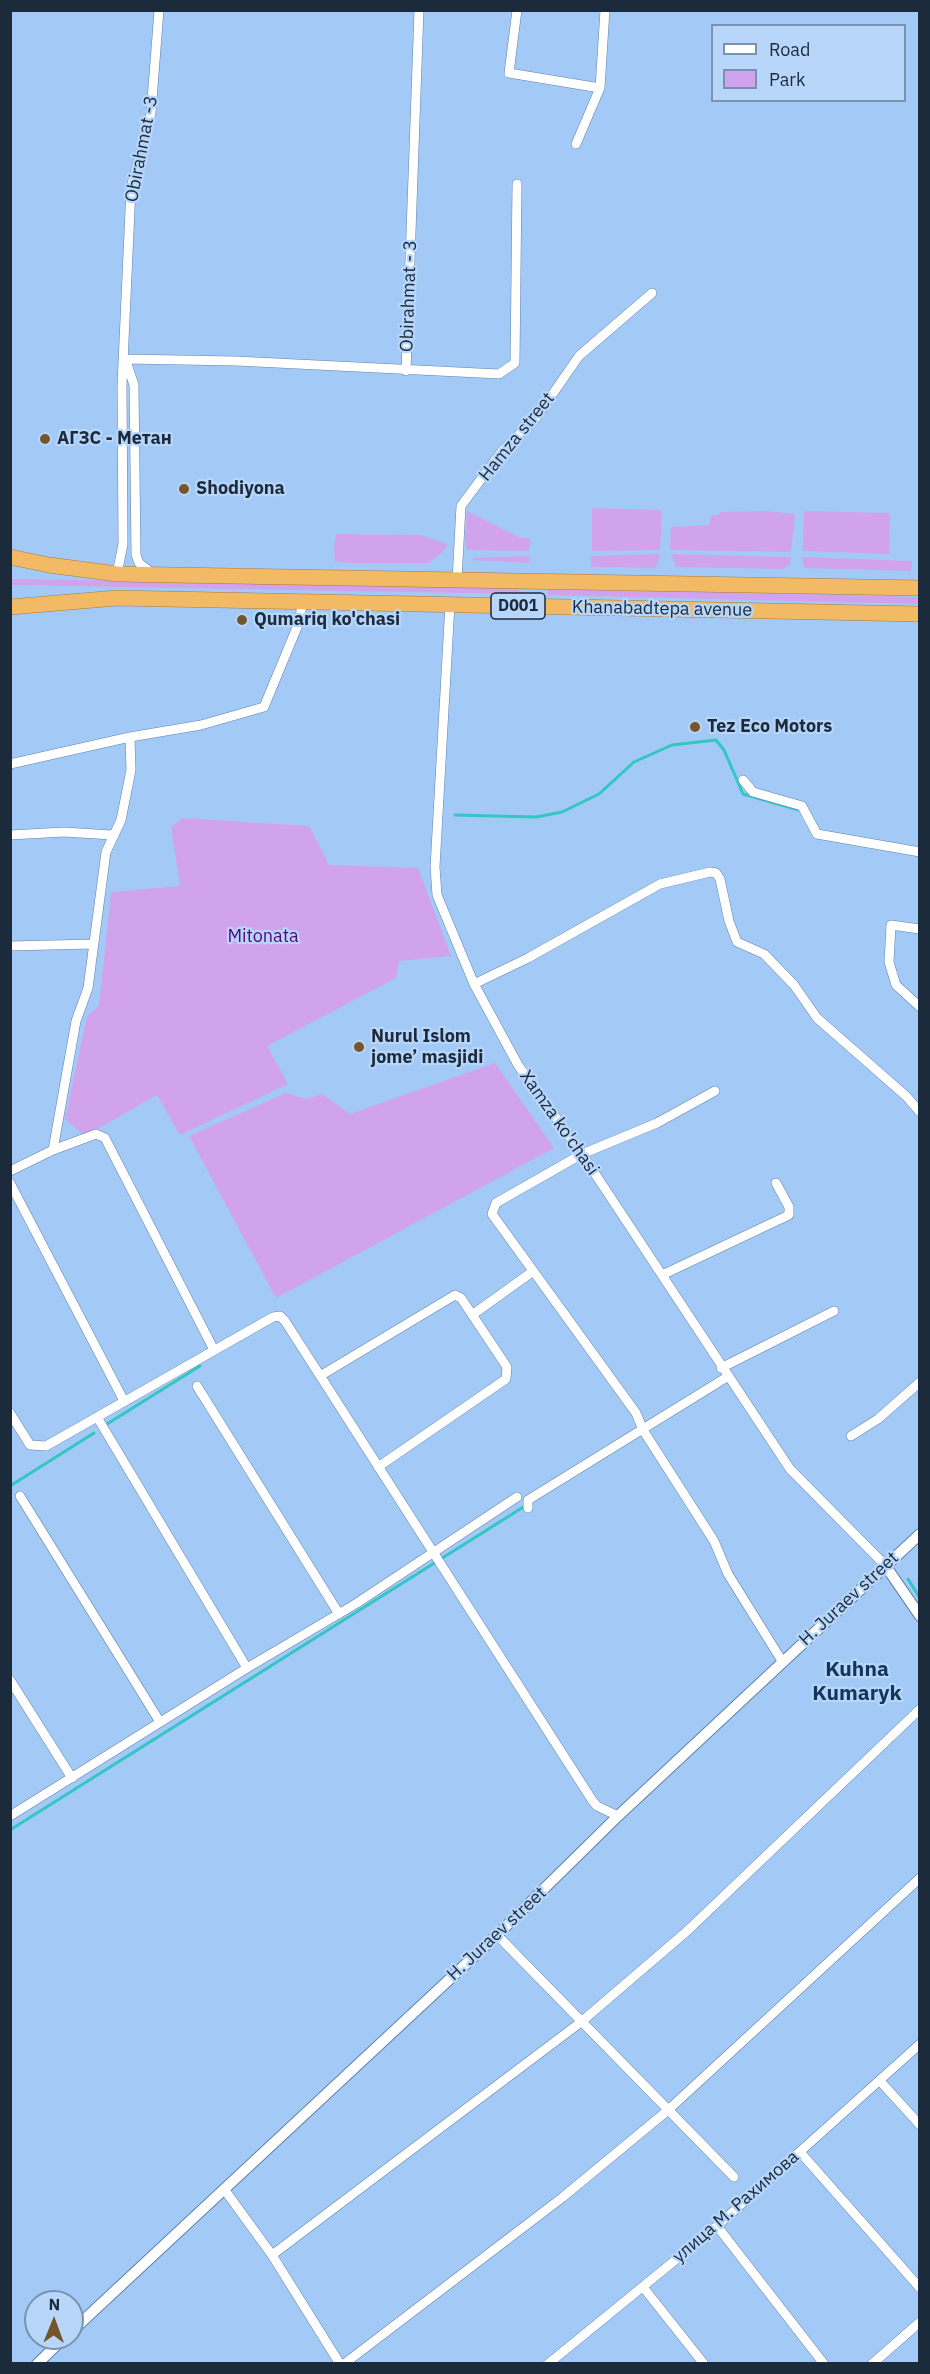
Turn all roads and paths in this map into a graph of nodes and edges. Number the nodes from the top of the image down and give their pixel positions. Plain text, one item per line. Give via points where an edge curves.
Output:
1 (159, 10) edge
2 (419, 10) edge
3 (517, 10) edge
4 (605, 10) edge
5 (600, 88) junction
6 (576, 144) dead end
7 (517, 183) dead end
8 (652, 293) dead end
9 (125, 359) junction
10 (406, 371) junction
11 (10, 556) edge
12 (117, 574) junction
13 (158, 575) junction
14 (457, 580) junction
15 (525, 581) junction
16 (920, 588) edge
17 (302, 601) junction
18 (450, 604) junction
19 (524, 606) junction
20 (10, 607) edge
21 (920, 614) edge
22 (130, 737) junction
23 (10, 764) edge
24 (743, 780) dead end
25 (10, 835) edge
26 (112, 835) junction
27 (920, 852) edge
28 (920, 929) edge
29 (93, 944) junction
30 (10, 946) edge
31 (474, 984) junction
32 (920, 1007) edge
33 (715, 1092) dead end
34 (920, 1112) edge
35 (53, 1150) junction
36 (582, 1154) junction
37 (10, 1171) edge
38 (10, 1183) edge
39 (776, 1183) dead end
40 (532, 1272) junction
41 (662, 1275) junction
42 (834, 1311) dead end
43 (472, 1315) junction
44 (214, 1350) junction
45 (722, 1368) junction
46 (320, 1376) junction
47 (727, 1377) junction
48 (920, 1382) edge
49 (197, 1386) dead end
50 (124, 1401) junction
51 (10, 1413) edge
52 (97, 1417) junction
53 (643, 1430) junction
54 (851, 1436) dead end
55 (378, 1467) junction
56 (20, 1496) dead end
57 (517, 1497) dead end
58 (528, 1508) dead end
59 (920, 1534) edge
60 (433, 1552) junction
61 (885, 1566) junction
62 (339, 1614) junction
63 (920, 1616) edge
64 (782, 1661) junction
65 (247, 1668) junction
66 (10, 1680) edge
67 (920, 1709) edge
68 (160, 1722) junction
69 (72, 1778) junction
70 (10, 1816) edge
71 (618, 1816) junction
72 (920, 1878) edge
73 (497, 1935) junction
74 (581, 2022) junction
75 (920, 2044) edge
76 (880, 2080) junction
77 (667, 2111) junction
78 (920, 2125) edge
79 (800, 2152) junction
80 (734, 2177) dead end
81 (224, 2189) junction
82 (717, 2226) junction
83 (272, 2255) junction
84 (644, 2287) junction
85 (920, 2288) edge
86 (84, 2320) edge
87 (920, 2322) edge
88 (52, 2350) edge
89 (558, 2355) junction
90 (37, 2364) edge
91 (342, 2364) edge
92 (548, 2364) edge
93 (565, 2364) edge
94 (704, 2364) edge
95 (824, 2364) edge
96 (872, 2364) edge

1 - 9 street, Obirahmat -3 via 151,113 131,188
2 - 10 street, Obirahmat - 3
3 - 5 street via 509,73
4 - 5 street
5 - 6 street
7 - 10 street via 515,363 498,374
8 - 14 street, Hamza street via 579,356 536,418 502,451 461,506
9 - 10 street, Obirahmat - 3
9 - 12 street via 123,544
9 - 13 street via 134,385 136,555 147,570
11 - 12 highway, D001
12 - 13 highway, Khanabadtepa avenue / D001
13 - 14 highway, Khanabadtepa avenue / D001
14 - 15 highway, Khanabadtepa avenue / D001
15 - 16 highway, Khanabadtepa avenue / D001
15 - 19 highway via 532,593
17 - 18 highway, Khanabadtepa avenue / D001
17 - 20 highway, Khanabadtepa avenue / D001 via 117,598
17 - 22 street via 300,620 264,707
18 - 19 highway, Khanabadtepa avenue / D001
18 - 31 street, Xamza ko'chasi via 435,867 437,895
19 - 21 highway, Khanabadtepa avenue / D001
22 - 23 street
22 - 26 street via 131,770 121,820
24 - 27 street via 753,792 802,806 817,834
25 - 26 street
26 - 29 street
28 - 32 street via 891,925 889,963 896,985
29 - 30 street
29 - 35 street via 88,988 76,1021
31 - 34 street via 660,884 716,873 737,942 764,954 794,985 817,1018
31 - 36 street, Xamza ko'chasi via 518,1065
33 - 36 street via 657,1123
35 - 37 street
35 - 44 street via 96,1134 105,1138
36 - 40 street via 493,1208 492,1214
36 - 41 street, Xamza ko'chasi
38 - 50 street
39 - 41 street via 789,1215
40 - 43 street
40 - 53 street via 636,1413
41 - 45 street, Xamza ko'chasi
42 - 45 street
43 - 46 street via 461,1298 449,1296
43 - 55 street via 507,1367 506,1379
44 - 46 street via 280,1316
44 - 50 street
45 - 47 street, Xamza ko'chasi
46 - 55 street
47 - 53 street
47 - 61 street, Xamza ko'chasi via 790,1469
48 - 54 street via 878,1419
49 - 62 street
50 - 52 street
51 - 52 street via 26,1441 37,1447 46,1446
52 - 65 street
53 - 58 street via 528,1500
53 - 64 street via 714,1541 728,1574
55 - 60 street
56 - 68 street
57 - 60 street
59 - 61 street, H. Juraev street
60 - 62 street
60 - 71 street via 592,1800
61 - 63 street
61 - 64 street, H. Juraev street
62 - 65 street
64 - 71 street, H. Juraev street
65 - 68 street
66 - 69 street
67 - 74 street via 686,1932
68 - 69 street
69 - 70 street
71 - 73 street, H. Juraev street
72 - 77 street
73 - 74 street
73 - 81 street, H. Juraev street
74 - 77 street
74 - 83 street
75 - 76 street, улица М. Рахимова
76 - 78 street
76 - 79 street, улица М. Рахимова
77 - 80 street
77 - 91 street via 563,2197
79 - 82 street, улица М. Рахимова
79 - 85 street
81 - 83 street
81 - 86 street, H. Juraev street
82 - 84 street, улица М. Рахимова
82 - 95 street
83 - 91 street
84 - 89 street, улица М. Рахимова
84 - 94 street
87 - 96 street
88 - 90 street
89 - 92 street, улица М. Рахимова
89 - 93 street

